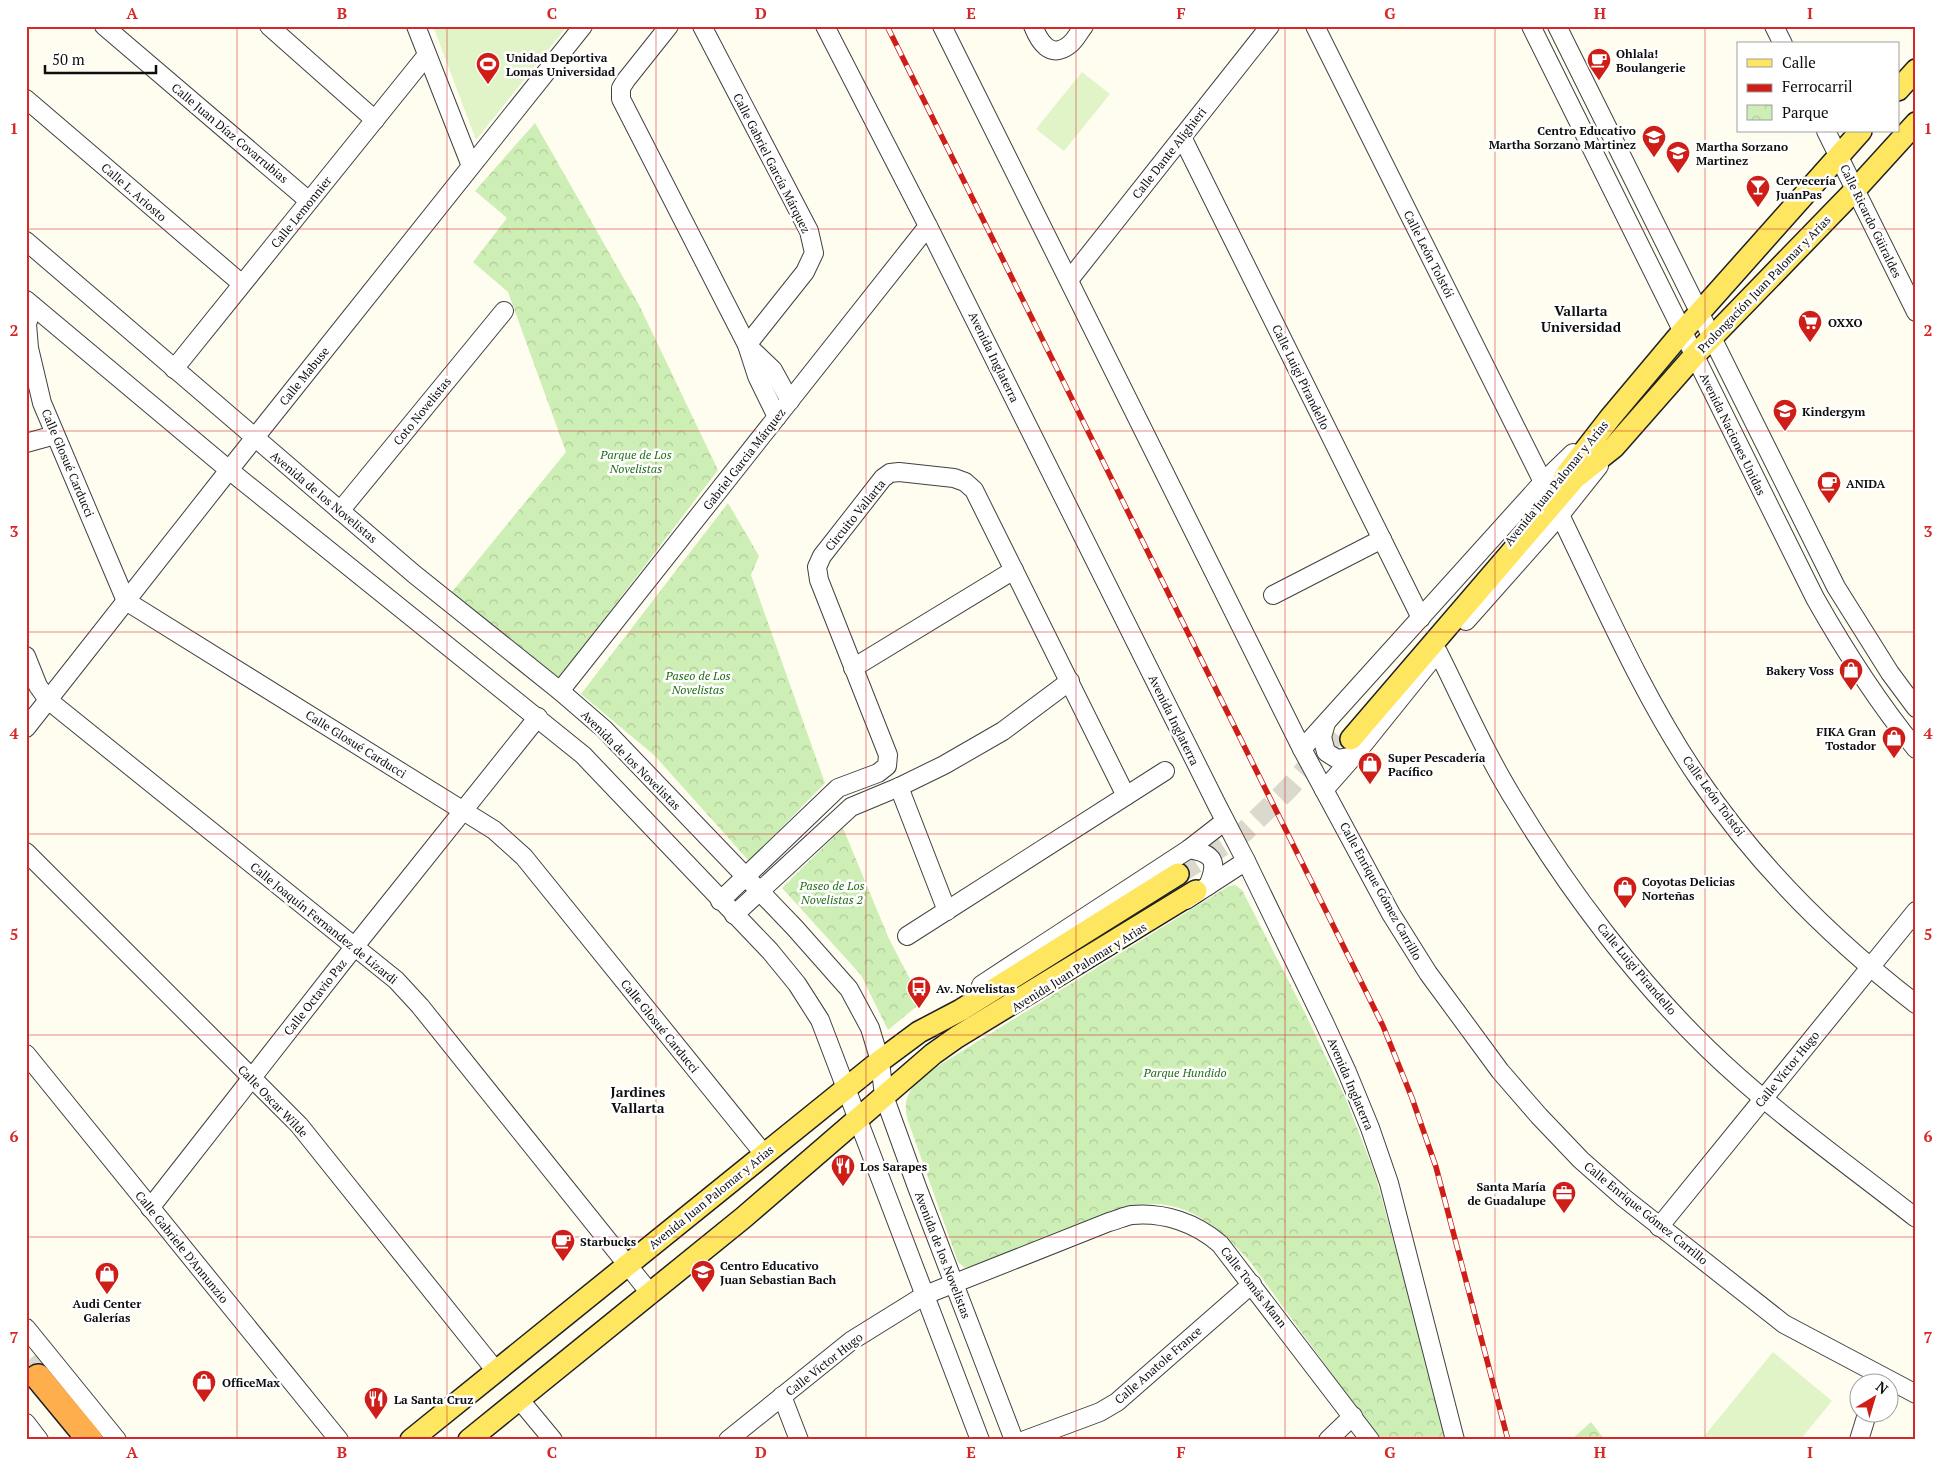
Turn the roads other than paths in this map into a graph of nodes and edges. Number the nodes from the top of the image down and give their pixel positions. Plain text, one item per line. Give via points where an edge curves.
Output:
1 (104, 26) edge
2 (268, 26) edge
3 (416, 26) edge
4 (669, 26) edge
5 (702, 26) edge
6 (825, 26) edge
7 (942, 26) edge
8 (1033, 26) edge
9 (1084, 26) edge
10 (1270, 26) edge
11 (1315, 26) edge
12 (1531, 26) edge
13 (1557, 26) edge
14 (1774, 26) edge
15 (581, 27) edge
16 (1782, 42) edge
17 (427, 55) junction
18 (1916, 70) edge
19 (1900, 88) edge
20 (26, 99) edge
21 (375, 120) junction
22 (1916, 123) edge
23 (1826, 132) edge
24 (1860, 132) edge
25 (1182, 137) junction
26 (1838, 156) junction
27 (471, 166) junction
28 (1855, 190) junction
29 (309, 201) junction
30 (928, 226) junction
31 (26, 241) edge
32 (1069, 280) junction
33 (242, 284) junction
34 (30, 303) edge
35 (504, 312) dead end
36 (1916, 312) edge
37 (1700, 313) junction
38 (1683, 332) junction
39 (1712, 338) junction
40 (747, 345) junction
41 (1694, 356) junction
42 (174, 368) junction
43 (790, 401) junction
44 (777, 417) junction
45 (1610, 418) junction
46 (55, 435) junction
47 (254, 438) junction
48 (26, 443) edge
49 (1614, 447) junction
50 (229, 470) junction
51 (1543, 482) junction
52 (340, 511) junction
53 (1560, 515) junction
54 (1382, 539) junction
55 (1014, 570) junction
56 (1273, 595) dead end
57 (126, 601) junction
58 (1421, 618) junction
59 (1438, 652) junction
60 (26, 656) edge
61 (853, 668) junction
62 (1070, 681) junction
63 (560, 691) junction
64 (48, 700) junction
65 (1916, 708) edge
66 (538, 717) junction
67 (26, 728) edge
68 (1344, 736) junction
69 (1302, 749) junction
70 (1916, 749) edge
71 (1166, 771) dead end
72 (899, 787) junction
73 (1324, 790) junction
74 (1126, 796) junction
75 (463, 810) junction
76 (1225, 821) junction
77 (1189, 848) junction
78 (26, 852) edge
79 (1246, 861) junction
80 (1178, 874) tunnel mouth
81 (745, 877) junction
82 (1202, 889) junction
83 (758, 892) junction
84 (720, 901) junction
85 (947, 910) junction
86 (1916, 911) edge
87 (734, 916) junction
88 (907, 936) dead end
89 (355, 946) junction
90 (1869, 968) junction
91 (1916, 1004) edge
92 (919, 1032) junction
93 (26, 1054) edge
94 (880, 1061) junction
95 (252, 1078) junction
96 (846, 1088) junction
97 (884, 1096) junction
98 (1763, 1099) junction
99 (857, 1118) junction
100 (764, 1154) junction
101 (150, 1208) junction
102 (1916, 1218) edge
103 (1659, 1227) junction
104 (627, 1265) junction
105 (954, 1284) junction
106 (1252, 1284) junction
107 (650, 1293) junction
108 (925, 1295) junction
109 (26, 1328) edge
110 (26, 1348) edge
111 (46, 1353) junction
112 (496, 1371) junction
113 (1869, 1374) edge
114 (32, 1382) edge
115 (1900, 1388) edge
116 (1916, 1394) edge
117 (782, 1396) junction
118 (519, 1399) junction
119 (1354, 1416) junction
120 (26, 1424) edge
121 (1864, 1424) edge
122 (39, 1440) edge
123 (69, 1440) edge
124 (90, 1440) edge
125 (117, 1440) edge
126 (339, 1440) edge
127 (411, 1440) edge
128 (469, 1440) edge
129 (552, 1440) edge
130 (728, 1440) edge
131 (799, 1440) edge
132 (980, 1440) edge
133 (1014, 1440) edge
134 (1026, 1440) edge
135 (1328, 1440) edge
136 (1370, 1440) edge
137 (1455, 1440) edge
138 (1859, 1440) edge

1 - 29 street, Calle Juan Díaz Covarrubias
2 - 21 street
3 - 17 street
4 - 40 street via 626,80 621,88 621,99
5 - 40 street, Calle Gabriel García Márquez via 809,231 814,253 805,272
6 - 30 street, Avenida Inglaterra
7 - 32 street
8 - 9 street via 1043,45 1058,50 1069,45
10 - 25 street, Calle Dante Alighieri
11 - 51 street, Calle León Tolstói
12 - 38 street, Avenida Naciones Unidas
13 - 37 street, Avenida Naciones Unidas
14 - 16 street
15 - 27 street, Calle Mabuse
17 - 21 street, Calle Lemonnier
17 - 27 street
18 - 19 main road
20 - 33 street, Calle L. Ariosto
21 - 29 street, Calle Lemonnier
22 - 28 main road, Prolongación Juan Palomar y Arias
23 - 26 street, Calle Ricardo Güiraldes
24 - 26 main road, Prolongación Juan Palomar y Arias
25 - 32 street, Calle Dante Alighieri
25 - 54 street, Calle Luigi Pirandello
26 - 28 street, Calle Ricardo Güiraldes
26 - 37 main road, Prolongación Juan Palomar y Arias
27 - 47 street, Calle Mabuse
28 - 36 street, Calle Ricardo Güiraldes
28 - 39 main road, Prolongación Juan Palomar y Arias
29 - 33 street, Calle Lemonnier
30 - 43 street, Gabriel Garcia Márquez
30 - 76 street, Avenida Inglaterra
31 - 42 street, Avenida de los Novelistas
32 - 69 street
33 - 42 street, Calle Lemonnier
34 - 46 street, Calle Glosué Carducci via 29,348 42,403
34 - 50 street
35 - 52 street, Coto Novelistas
37 - 38 main road, Prolongación Juan Palomar y Arias
37 - 39 street, Avenida Naciones Unidas
38 - 41 street, Avenida Naciones Unidas
38 - 45 main road, Prolongación Juan Palomar y Arias
39 - 41 main road, Prolongación Juan Palomar y Arias
39 - 65 street, Avenida Naciones Unidas via 1836,587 1885,666
40 - 43 street via 774,370
40 - 44 street via 757,376
41 - 49 main road, Prolongación Juan Palomar y Arias
41 - 70 street, Avenida Naciones Unidas via 1845,652
42 - 47 street, Avenida de los Novelistas
43 - 44 street, Gabriel Garcia Márquez
44 - 63 street, Gabriel Garcia Márquez
45 - 51 street, Avenida Juan Palomar y Arias
45 - 68 main road, Avenida Juan Palomar y Arias
46 - 48 street
46 - 57 street, Calle Glosué Carducci
47 - 50 street, Calle Mabuse
47 - 52 street, Avenida de los Novelistas
49 - 53 street, Avenida Juan Palomar y Arias
49 - 68 main road, Avenida Juan Palomar y Arias via 1575,478
50 - 57 street, Calle Mabuse
50 - 66 street
51 - 58 street, Avenida Juan Palomar y Arias
52 - 63 street, Avenida de los Novelistas
53 - 59 street, Avenida Juan Palomar y Arias
53 - 90 street, Calle León Tolstói via 1650,699 1699,779 1751,848 1801,903
54 - 56 street
54 - 58 street, Calle Luigi Pirandello
55 - 61 street
55 - 61 street, Circuito Vallarta via 974,490 965,482 954,478 890,473 822,556 817,567
55 - 62 street, Circuito Vallarta
57 - 64 street, Calle Mabuse
57 - 75 street, Calle Glosué Carducci
58 - 68 street, Avenida Juan Palomar y Arias
59 - 68 street, Avenida Juan Palomar y Arias
59 - 98 street, Calle Luigi Pirandello via 1517,806 1586,906 1679,1019
60 - 64 street, Calle Joaquín Fernandez de Lizardi via 38,686
61 - 81 street, Circuito Vallarta via 888,755 887,766 878,773 838,788
62 - 72 street via 1003,731
62 - 74 street, Circuito Vallarta
63 - 81 street, Avenida de los Novelistas via 604,729
64 - 67 street, Calle Mabuse
64 - 89 street, Calle Joaquín Fernandez de Lizardi
66 - 75 street, Calle Octavio Paz
66 - 84 street via 583,755
68 - 69 street, Avenida Juan Palomar y Arias
68 - 73 street, Avenida Juan Palomar y Arias
69 - 73 street
71 - 74 street
72 - 83 street via 851,807
72 - 85 street
73 - 103 street, Calle Enrique Gómez Carrillo via 1422,965 1500,1071 1581,1160
74 - 85 street
75 - 89 street, Calle Octavio Paz
75 - 100 street, Calle Glosué Carducci via 494,830 524,857
76 - 77 street, Avenida Juan Palomar y Arias
76 - 79 street, Avenida Inglaterra
77 - 82 street via 1202,851 1213,863 1214,871
77 - 92 street, Avenida Juan Palomar y Arias via 976,989
78 - 95 street, Calle Oscar Wilde
79 - 82 street, Avenida Juan Palomar y Arias
79 - 137 street, Avenida Inglaterra via 1348,1072 1370,1128 1388,1184
80 - 92 main road, Avenida Juan Palomar y Arias via 961,1010
81 - 83 street, Avenida de los Novelistas
81 - 84 street, Circuito Vallarta
82 - 97 main road, Avenida Juan Palomar y Arias via 957,1037
83 - 87 street
83 - 94 street, Avenida de los Novelistas via 849,989 870,1028
84 - 87 street
85 - 88 street
86 - 90 street, Calle Víctor Hugo
87 - 96 street via 770,951 797,984 820,1020
89 - 95 street, Calle Octavio Paz
89 - 104 street, Calle Joaquín Fernandez de Lizardi via 396,980 420,1006
90 - 91 street, Calle León Tolstói
90 - 98 street, Calle Víctor Hugo
92 - 94 main road, Avenida Juan Palomar y Arias
93 - 101 street, Calle Gabriele D'Annunzio
94 - 96 main road, Avenida Juan Palomar y Arias
94 - 97 street, Avenida de los Novelistas
95 - 101 street, Calle Octavio Paz
95 - 112 street, Calle Oscar Wilde via 299,1125
96 - 99 street
96 - 100 main road, Avenida Juan Palomar y Arias
97 - 99 main road, Avenida Juan Palomar y Arias
97 - 105 street, Avenida de los Novelistas
98 - 102 street, Calle Luigi Pirandello
98 - 103 street, Calle Víctor Hugo
99 - 107 main road, Avenida Juan Palomar y Arias via 743,1218
99 - 108 street
100 - 104 main road, Avenida Juan Palomar y Arias
101 - 126 street, Calle Gabriele D'Annunzio
103 - 113 street, Calle Enrique Gómez Carrillo via 1784,1324
104 - 107 street, Calle Joaquín Fernandez de Lizardi
104 - 112 main road, Avenida Juan Palomar y Arias
105 - 106 street, Calle Tomás Mann via 1109,1222 1146,1215 1178,1220 1210,1235
105 - 108 street, Calle Tomás Mann
105 - 133 street, Avenida de los Novelistas
106 - 119 street, Calle Tomás Mann
106 - 134 street, Calle Anatole France via 1117,1402 1100,1412
107 - 118 main road, Avenida Juan Palomar y Arias
108 - 117 street, Calle Víctor Hugo via 851,1341
108 - 132 street
109 - 111 street
110 - 111 street
111 - 125 street
112 - 127 main road, Avenida Juan Palomar y Arias
114 - 123 highway
114 - 124 highway
115 - 116 street, Calle Enrique Gómez Carrillo
117 - 130 street, Calle Víctor Hugo
117 - 131 street
118 - 128 main road, Avenida Juan Palomar y Arias
118 - 129 street
119 - 135 street
119 - 136 street, Calle Tomás Mann
120 - 122 street
121 - 138 street

